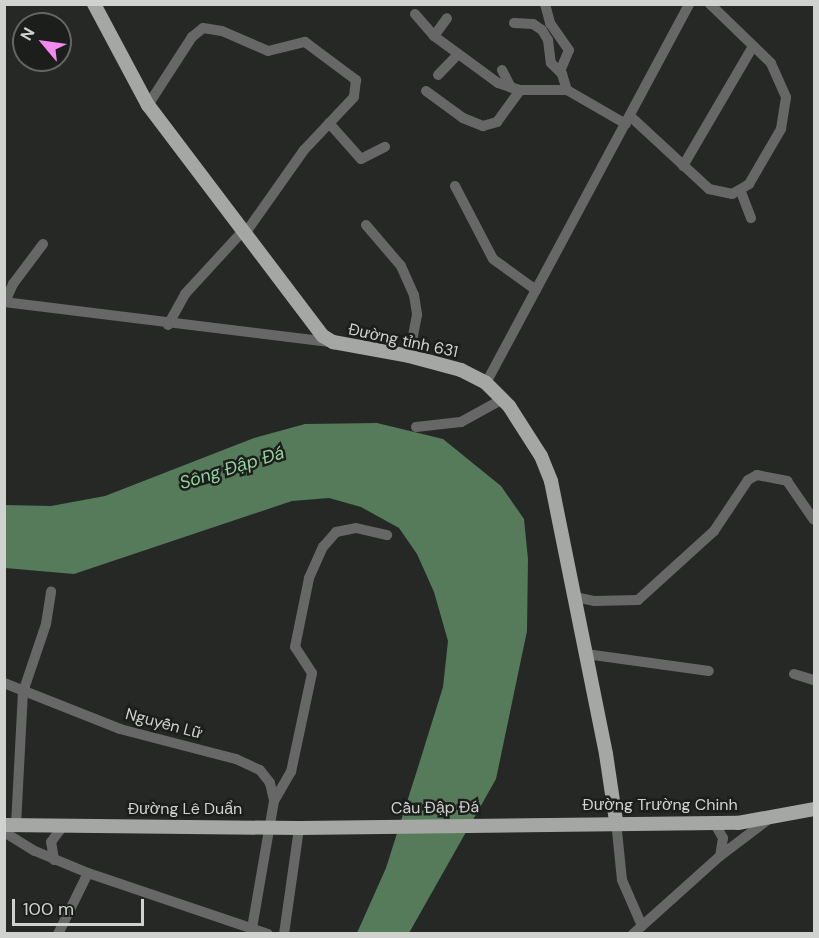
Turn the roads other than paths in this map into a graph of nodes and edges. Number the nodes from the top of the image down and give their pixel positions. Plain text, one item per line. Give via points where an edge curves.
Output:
1 (94, 4) edge
2 (545, 4) edge
3 (689, 4) edge
4 (710, 4) edge
5 (415, 14) dead end
6 (447, 18) dead end
7 (514, 23) dead end
8 (434, 36) junction
9 (753, 46) junction
10 (458, 54) junction
11 (502, 70) dead end
12 (560, 71) junction
13 (438, 75) dead end
14 (516, 89) junction
15 (567, 90) junction
16 (426, 91) dead end
17 (148, 105) junction
18 (628, 120) junction
19 (329, 123) junction
20 (385, 147) dead end
21 (682, 165) junction
22 (455, 186) dead end
23 (741, 192) junction
24 (751, 218) dead end
25 (366, 225) dead end
26 (243, 233) junction
27 (43, 244) dead end
28 (536, 290) junction
29 (5, 302) edge
30 (168, 325) junction
31 (333, 342) junction
32 (409, 356) junction
33 (486, 383) junction
34 (503, 399) junction
35 (416, 427) dead end
36 (814, 520) edge
37 (387, 535) dead end
38 (51, 591) dead end
39 (575, 597) junction
40 (586, 654) junction
41 (709, 671) dead end
42 (794, 674) dead end
43 (814, 680) edge
44 (4, 683) edge
45 (22, 692) junction
46 (4, 749) edge
47 (18, 751) junction
48 (274, 801) junction
49 (814, 809) edge
50 (771, 818) junction
51 (616, 821) junction
52 (709, 822) junction
53 (505, 824) joint
54 (64, 825) junction
55 (270, 826) junction
56 (366, 826) joint
57 (8, 828) edge
58 (299, 828) junction
59 (720, 856) junction
60 (54, 860) junction
61 (87, 873) junction
62 (642, 926) junction
63 (252, 929) junction
64 (58, 933) edge
65 (268, 933) edge
66 (284, 933) edge
67 (633, 933) edge

1 - 17 main road, Đường tỉnh 631
2 - 12 street via 550,23 569,50
3 - 18 street
4 - 9 street
5 - 8 street
6 - 8 street
7 - 12 street via 533,24 542,30 548,40 551,63
8 - 10 street
9 - 21 street
9 - 23 street via 781,80 785,113 781,129
10 - 13 street
10 - 14 street via 489,78
11 - 14 street
12 - 15 street
14 - 15 street
14 - 16 street via 497,122 483,126 463,118
15 - 18 street
17 - 19 street via 192,37 209,28 267,51 305,42 352,75 357,92
17 - 26 main road, Đường tỉnh 631
18 - 21 street
18 - 28 street
19 - 20 street via 361,159
19 - 26 street via 304,150
21 - 23 street via 709,189 732,195
22 - 28 street via 493,259
23 - 24 street
25 - 32 street via 400,266 414,295 417,315
26 - 30 street via 185,294
26 - 31 main road, Đường tỉnh 631 via 316,328
27 - 29 street via 13,284
28 - 33 street
29 - 30 street
30 - 31 street
31 - 32 main road, Đường tỉnh 631
32 - 33 main road, Đường tỉnh 631 via 461,370
33 - 34 main road, Đường tỉnh 631
34 - 35 street via 461,422
34 - 39 main road, Đường tỉnh 631 via 546,468
36 - 39 street via 788,481 757,475 748,480 714,531 638,600 601,602
37 - 48 street via 356,528 336,532 323,547 309,578 295,647 312,673 291,772
38 - 45 street via 46,624
39 - 40 main road, Đường tỉnh 631
40 - 41 street
40 - 51 main road, Đường tỉnh 631
42 - 43 street
44 - 45 street, Nguyễn Lữ
45 - 47 street
45 - 48 street, Nguyễn Lữ via 120,729 249,764 267,777
46 - 47 street
47 - 57 street
48 - 55 street
49 - 50 main road, Đường Trường Chinh
50 - 52 main road, Đường Trường Chinh
50 - 59 street
51 - 52 main road, Đường Trường Chinh
51 - 53 main road, Đường Trường Chinh
51 - 62 street via 622,880
52 - 59 street via 717,826 723,838
53 - 56 main road, Cầu Đập Đá
54 - 55 main road, Đường Lê Duẩn
54 - 57 main road, Đường Lê Duẩn
54 - 60 street via 51,842
55 - 58 main road, Đường Lê Duẩn
55 - 63 street
56 - 58 main road, Đường Lê Duẩn
57 - 60 street
58 - 66 street
59 - 62 street
60 - 61 street
61 - 63 street
61 - 64 street
62 - 67 street
63 - 65 street

